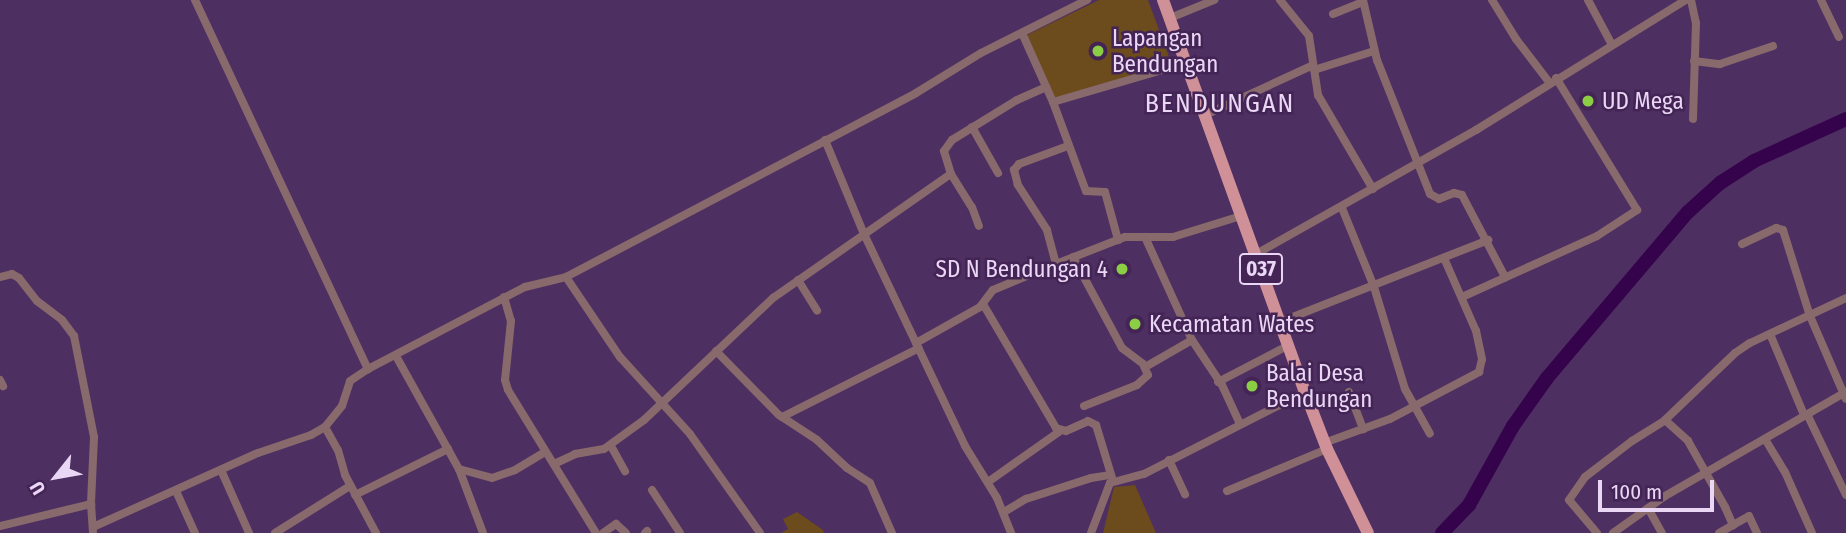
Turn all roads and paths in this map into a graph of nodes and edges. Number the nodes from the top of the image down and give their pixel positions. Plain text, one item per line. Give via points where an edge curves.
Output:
1 (195, 0) edge
2 (1087, 0) edge
3 (1163, 0) edge
4 (1214, 0) edge
5 (1280, 0) edge
6 (1492, 0) edge
7 (1588, 0) edge
8 (1688, 0) edge
9 (1821, 0) edge
10 (1363, 1) edge
11 (1333, 15) dead end
12 (1170, 18) junction
13 (1022, 33) junction
14 (1839, 37) dead end
15 (1612, 45) junction
16 (1773, 46) dead end
17 (1374, 51) junction
18 (1694, 61) junction
19 (1186, 63) junction
20 (1314, 67) junction
21 (1553, 80) junction
22 (1046, 87) junction
23 (1053, 102) junction
24 (1205, 114) junction
25 (1693, 119) dead end
26 (972, 127) junction
27 (825, 140) junction
28 (1068, 146) junction
29 (1416, 165) junction
30 (998, 173) dead end
31 (951, 174) junction
32 (1373, 189) junction
33 (1342, 208) junction
34 (1241, 216) junction
35 (979, 226) dead end
36 (864, 234) junction
37 (1145, 237) junction
38 (1118, 240) junction
39 (1488, 240) junction
40 (1742, 244) dead end
41 (1256, 254) junction
42 (1073, 257) junction
43 (1444, 258) junction
44 (1056, 264) junction
45 (0, 277) edge
46 (566, 277) junction
47 (1505, 277) junction
48 (798, 280) junction
49 (1374, 287) junction
50 (504, 297) junction
51 (1462, 297) junction
52 (1846, 298) edge
53 (983, 304) junction
54 (817, 310) dead end
55 (1810, 316) junction
56 (1280, 322) junction
57 (1770, 334) junction
58 (1192, 340) junction
59 (918, 345) junction
60 (1289, 345) junction
61 (716, 351) junction
62 (396, 356) junction
63 (1145, 367) junction
64 (368, 369) junction
65 (1217, 382) junction
66 (1305, 392) junction
67 (1349, 392) dead end
68 (1845, 395) edge
69 (663, 404) junction
70 (1084, 406) dead end
71 (1414, 406) junction
72 (1805, 414) junction
73 (782, 417) junction
74 (1665, 420) junction
75 (1240, 424) junction
76 (325, 427) junction
77 (1363, 429) junction
78 (1060, 431) junction
79 (1430, 434) dead end
80 (1765, 439) junction
81 (611, 446) junction
82 (1326, 446) junction
83 (448, 449) junction
84 (545, 452) junction
85 (1169, 460) junction
86 (554, 464) junction
87 (459, 468) junction
88 (221, 470) junction
89 (625, 471) dead end
90 (1707, 472) junction
91 (1112, 478) junction
92 (988, 482) junction
93 (350, 485) junction
94 (652, 490) dead end
95 (176, 491) junction
96 (1227, 491) dead end
97 (1185, 494) dead end
98 (355, 495) junction
99 (1846, 495) edge
100 (91, 505) junction
101 (1648, 508) junction
102 (1003, 512) junction
103 (1733, 525) junction
104 (0, 526) edge
105 (93, 530) edge
106 (195, 533) edge
107 (249, 533) edge
108 (275, 533) edge
109 (376, 533) edge
110 (483, 533) edge
111 (596, 533) edge
112 (603, 533) edge
113 (626, 533) edge
114 (680, 533) edge
115 (760, 533) edge
116 (892, 533) edge
117 (1012, 533) edge
118 (1091, 533) edge
119 (1368, 533) edge
120 (1597, 533) edge
121 (1613, 533) edge
122 (1662, 533) edge
123 (1719, 533) edge
124 (1757, 533) edge
125 (1812, 533) edge

1 - 64 street
2 - 13 street
3 - 12 main road, 037
4 - 12 street
5 - 20 street via 1309,36
6 - 21 street via 1510,31
7 - 15 street
8 - 15 street
8 - 18 street via 1696,23
9 - 14 street
10 - 11 street
10 - 17 street
12 - 19 main road, 037
13 - 22 street
13 - 27 street
15 - 21 street
16 - 18 street via 1720,64
17 - 20 street
17 - 29 street
18 - 25 street
19 - 23 street
19 - 24 main road, 037
20 - 24 street
20 - 32 street via 1321,102
21 - 29 street
21 - 47 street via 1637,210 1597,236
22 - 23 street
22 - 26 street
23 - 28 street
24 - 34 main road, 037
26 - 30 street
26 - 31 street via 944,149
27 - 36 street
27 - 46 street
28 - 38 street via 1086,191 1105,192
28 - 44 street via 1013,170 1047,230
29 - 32 street
29 - 39 street via 1432,197 1462,195
31 - 35 street
31 - 36 street
32 - 33 street
33 - 41 street
33 - 49 street
34 - 37 street via 1191,233
34 - 41 main road, 037
36 - 48 street
36 - 59 street
37 - 38 street
37 - 58 street
38 - 42 street
39 - 43 street
39 - 47 street
40 - 55 street via 1776,228 1783,230
41 - 56 main road, 037
42 - 44 street
42 - 63 street via 1122,348
43 - 49 street
43 - 51 street
44 - 53 street via 999,287 987,294
45 - 100 street via 12,274 19,278 74,336 94,437
46 - 50 street
46 - 69 street via 612,347
47 - 51 street
48 - 54 street
48 - 61 street via 752,315
49 - 56 street
49 - 71 street
50 - 62 street
50 - 84 street via 511,329 505,380
51 - 71 street via 1476,331 1482,367 1473,377
52 - 55 street
53 - 59 street
53 - 78 street
55 - 57 street
55 - 68 street
56 - 60 main road, 037
57 - 72 street
57 - 74 street via 1735,354
58 - 63 street
58 - 65 street
59 - 73 street
59 - 92 street via 965,446
60 - 65 street
60 - 66 main road, 037
61 - 69 street
61 - 73 street
62 - 64 street
62 - 83 street
63 - 70 street via 1145,380
64 - 76 street via 350,381 342,406
65 - 75 street
66 - 75 street
66 - 82 main road, 037
67 - 77 street
68 - 72 street
69 - 81 street
69 - 115 street via 715,466
71 - 77 street
71 - 79 street
72 - 80 street
72 - 99 street
73 - 116 street via 870,483
74 - 90 street via 1688,442
74 - 120 street via 1586,477 1569,500
75 - 85 street
76 - 88 street
76 - 93 street
77 - 82 street
78 - 91 street via 1093,422
78 - 92 street
80 - 90 street
80 - 125 street
81 - 86 street
81 - 89 street
82 - 96 street
82 - 119 main road, 037
83 - 87 street
83 - 98 street
84 - 86 street
84 - 87 street via 492,478
85 - 91 street via 1138,476
85 - 97 street
86 - 111 street
87 - 110 street
88 - 95 street
88 - 107 street
90 - 101 street
90 - 103 street
91 - 102 street via 1091,478
91 - 118 street
92 - 102 street
93 - 98 street
93 - 108 street
94 - 114 street
95 - 105 street
95 - 106 street
98 - 109 street
100 - 104 street
100 - 105 street
101 - 121 street
101 - 122 street
102 - 117 street
103 - 123 street
103 - 124 street via 1749,516
112 - 113 street via 616,524

